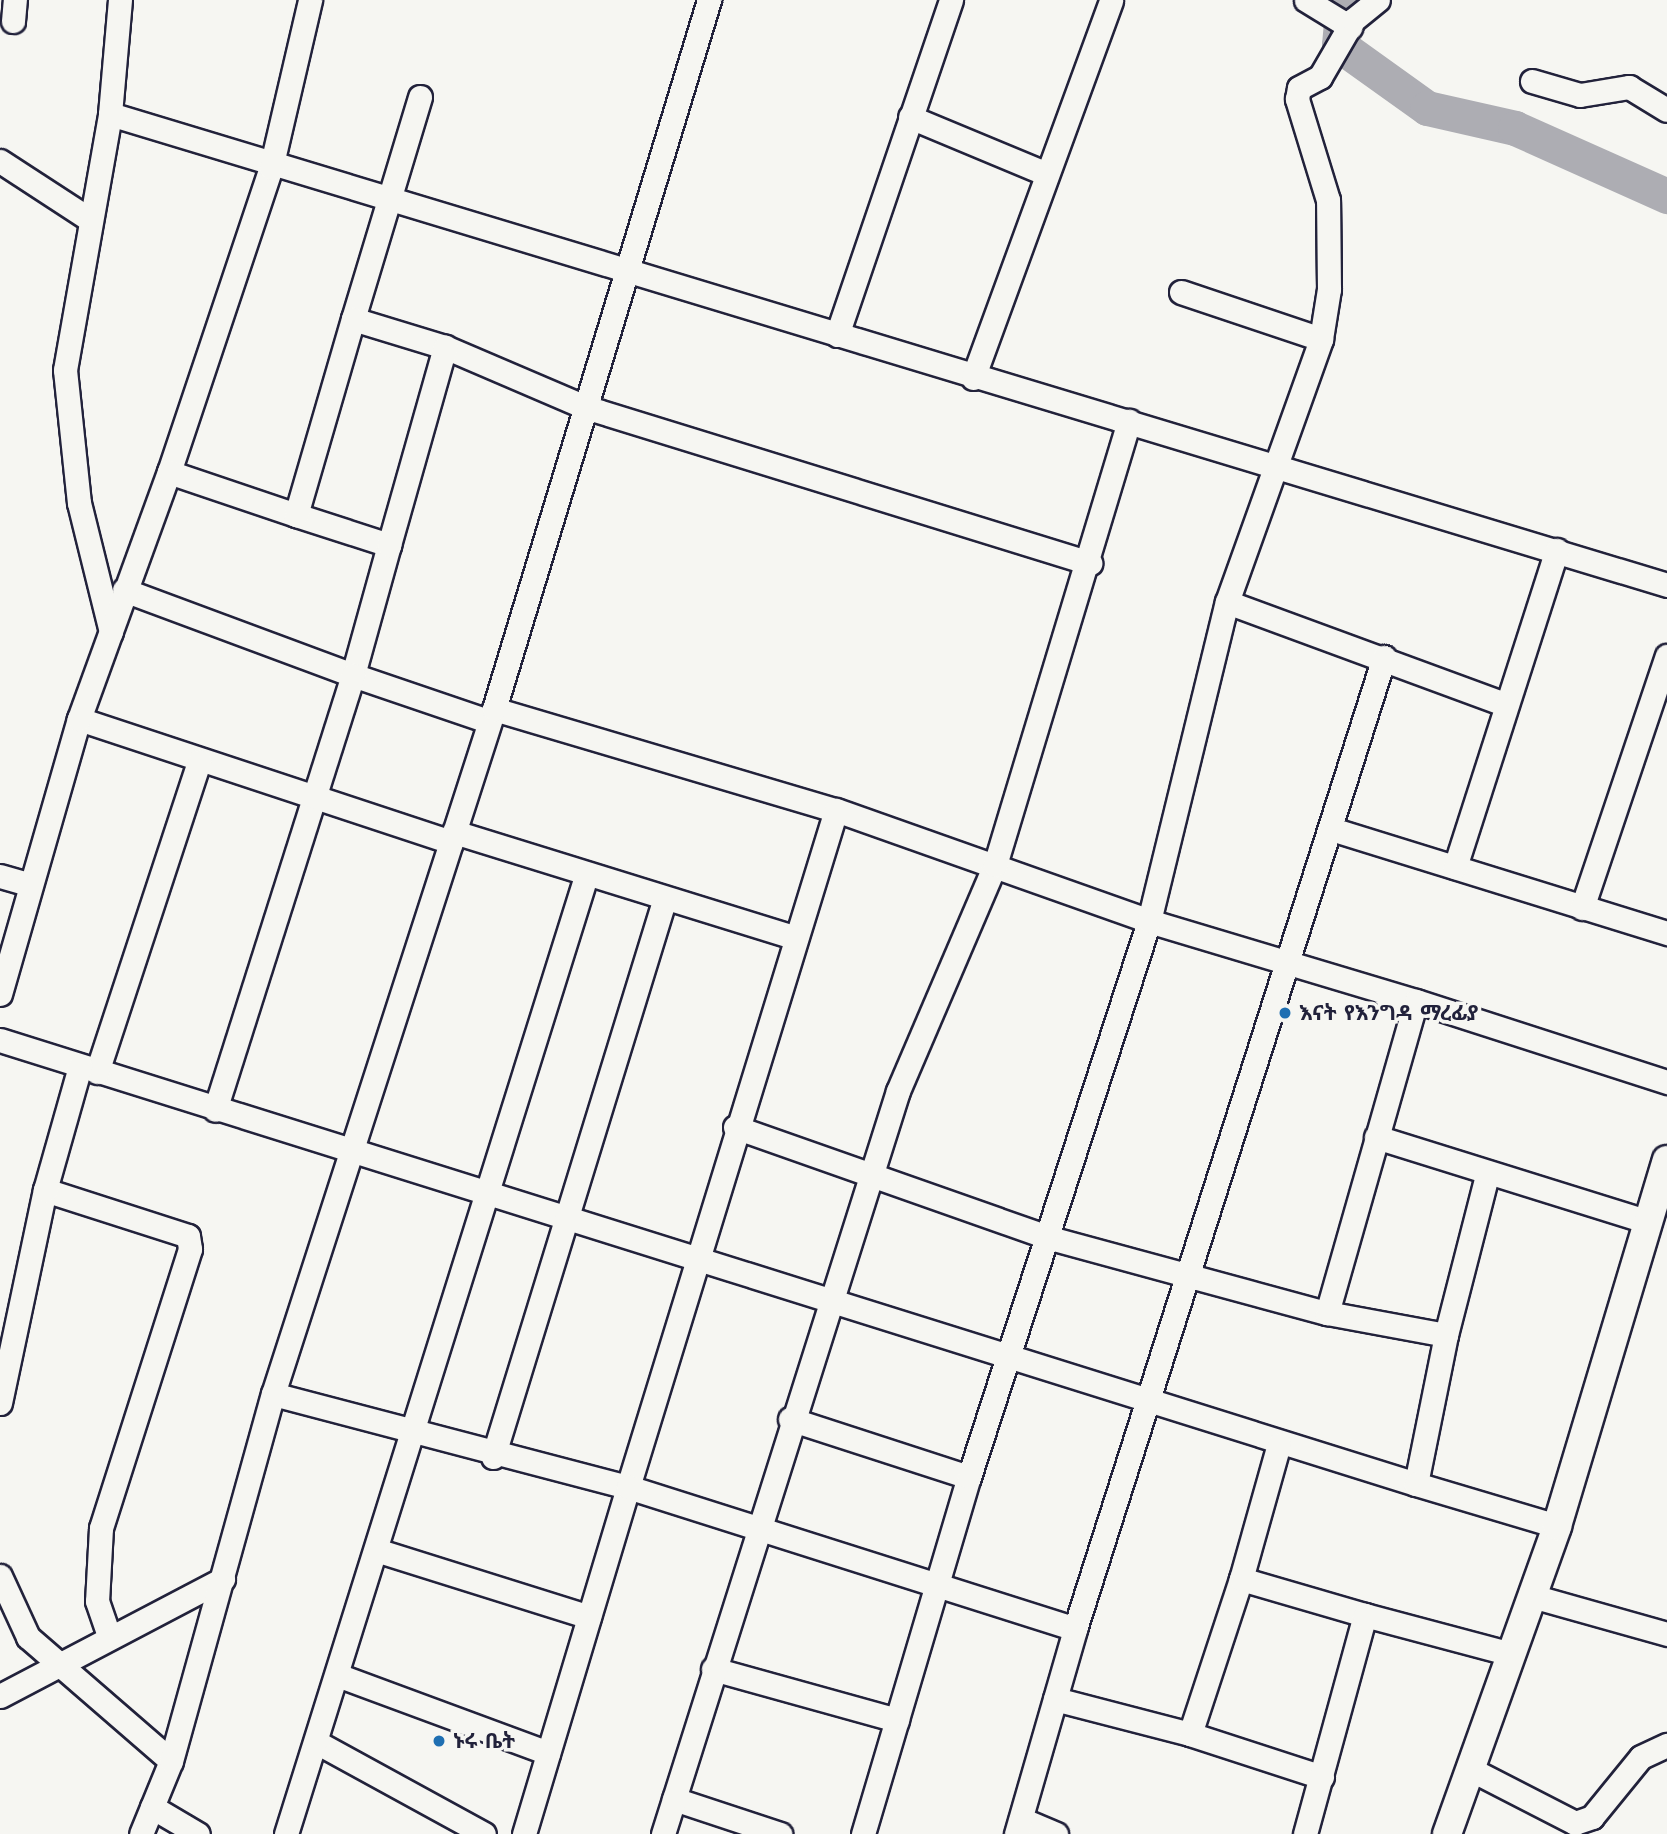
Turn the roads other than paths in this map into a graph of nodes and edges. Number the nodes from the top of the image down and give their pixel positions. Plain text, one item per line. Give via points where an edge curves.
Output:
1 (120, 0) edge
2 (310, 0) edge
3 (709, 0) edge
4 (951, 0) edge
5 (1111, 0) edge
6 (1306, 0) edge
7 (1378, 0) edge
8 (1350, 27) junction
9 (1532, 81) dead end
10 (420, 97) dead end
11 (1667, 110) edge
12 (110, 114) junction
13 (910, 117) junction
14 (0, 161) edge
15 (271, 168) junction
16 (1047, 174) junction
17 (393, 202) junction
18 (89, 219) junction
19 (625, 269) junction
20 (1181, 292) dead end
21 (353, 319) junction
22 (837, 335) junction
23 (1321, 339) junction
24 (445, 347) junction
25 (973, 377) junction
26 (585, 407) junction
27 (1129, 421) junction
28 (1278, 464) junction
29 (169, 472) junction
30 (296, 515) junction
31 (389, 545) junction
32 (1557, 550) junction
33 (1090, 563) junction
34 (1667, 585) edge
35 (124, 590) junction
36 (1227, 602) junction
37 (111, 632) junction
38 (1667, 656) edge
39 (1384, 657) junction
40 (353, 675) junction
41 (1502, 703) junction
42 (491, 715) junction
43 (79, 719) junction
44 (198, 761) junction
45 (315, 796) junction
46 (836, 810) junction
47 (1331, 829) junction
48 (453, 837) junction
49 (995, 865) junction
50 (1454, 867) junction
51 (0, 876) edge
52 (586, 876) junction
53 (28, 884) junction
54 (664, 901) junction
55 (1582, 908) junction
56 (1149, 921) junction
57 (1667, 933) edge
58 (796, 938) junction
59 (1287, 962) junction
60 (0, 994) edge
61 (1416, 1001) junction
62 (0, 1040) edge
63 (89, 1069) junction
64 (1667, 1082) edge
65 (215, 1110) junction
66 (735, 1127) junction
67 (1376, 1137) junction
68 (348, 1151) junction
69 (1667, 1160) edge
70 (871, 1172) junction
71 (1487, 1175) junction
72 (45, 1190) junction
73 (1662, 1195) edge
74 (487, 1196) junction
75 (562, 1216) junction
76 (1649, 1222) junction
77 (1050, 1238) junction
78 (697, 1259) junction
79 (1187, 1276) junction
80 (827, 1301) junction
81 (1327, 1313) junction
82 (1446, 1335) junction
83 (1010, 1359) junction
84 (273, 1394) junction
85 (0, 1403) edge
86 (1149, 1404) junction
87 (790, 1419) junction
88 (414, 1432) junction
89 (1279, 1444) junction
90 (493, 1457) junction
91 (969, 1477) junction
92 (1416, 1484) junction
93 (628, 1487) junction
94 (756, 1525) junction
95 (1557, 1526) junction
96 (380, 1552) junction
97 (0, 1576) edge
98 (223, 1579) junction
99 (1241, 1579) junction
100 (939, 1582) junction
101 (1531, 1595) junction
102 (1365, 1615) junction
103 (589, 1617) junction
104 (1075, 1629) junction
105 (1667, 1634) edge
106 (109, 1635) junction
107 (1512, 1654) junction
108 (56, 1667) junction
109 (713, 1669) junction
110 (340, 1675) junction
111 (0, 1696) edge
112 (1055, 1699) junction
113 (897, 1720) junction
114 (1190, 1734) junction
115 (318, 1743) junction
116 (1667, 1745) edge
117 (548, 1753) junction
118 (171, 1761) junction
119 (1472, 1770) junction
120 (1322, 1777) junction
121 (674, 1798) junction
122 (152, 1807) junction
123 (1019, 1827) edge
124 (141, 1834) edge
125 (198, 1834) edge
126 (286, 1834) edge
127 (484, 1834) edge
128 (524, 1834) edge
129 (663, 1834) edge
130 (780, 1834) edge
131 (863, 1834) edge
132 (1056, 1834) edge
133 (1305, 1834) edge
134 (1447, 1834) edge

1 - 12 street
2 - 15 street
3 - 19 street
4 - 13 street
5 - 16 street
6 - 8 street
7 - 8 street
8 - 23 street via 1320,77 1299,88 1297,99 1328,200 1329,289
9 - 11 street via 1580,94 1629,87
10 - 17 street
12 - 15 street
12 - 18 street
13 - 16 street
13 - 22 street
14 - 18 street
15 - 17 street
15 - 29 street
16 - 25 street
17 - 19 street
17 - 21 street
18 - 37 street via 65,370 79,503
19 - 22 street
19 - 26 street
20 - 23 street
21 - 24 street
21 - 30 street
22 - 25 street
23 - 28 street
24 - 26 street
24 - 31 street
25 - 27 street
26 - 33 street
26 - 42 street
27 - 28 street
27 - 33 street
28 - 32 street
28 - 36 street
29 - 30 street
29 - 35 street
30 - 31 street
31 - 40 street
32 - 34 street
32 - 41 street
33 - 49 street
35 - 37 street
35 - 40 street
36 - 39 street
36 - 56 street
37 - 43 street
38 - 55 street
39 - 41 street
39 - 47 street
40 - 42 street
40 - 45 street
41 - 50 street
42 - 46 street
42 - 48 street
43 - 44 street
43 - 53 street
44 - 45 street
44 - 63 street
45 - 48 street
45 - 65 street
46 - 49 street
46 - 58 street
47 - 50 street
47 - 59 street
48 - 52 street
48 - 68 street
49 - 56 street
49 - 70 street via 898,1091
50 - 55 street
51 - 53 street
52 - 54 street
52 - 74 street
53 - 60 street
54 - 58 street
54 - 75 street
55 - 57 street
56 - 59 street
56 - 77 street
58 - 66 street
59 - 61 street
59 - 79 street
61 - 64 street
61 - 67 street
62 - 63 street
63 - 65 street
63 - 72 street
65 - 68 street
66 - 70 street
66 - 78 street
67 - 71 street
67 - 81 street
68 - 74 street
68 - 84 street
69 - 73 street
70 - 77 street
70 - 80 street
71 - 76 street
71 - 82 street
72 - 85 street
72 - 106 street via 188,1236 190,1249 101,1528 97,1601
73 - 76 street
74 - 75 street
74 - 88 street
75 - 78 street
75 - 90 street
76 - 95 street
77 - 79 street
77 - 83 street
78 - 80 street
78 - 93 street
79 - 81 street
79 - 86 street
80 - 83 street
80 - 87 street
81 - 82 street
82 - 92 street
83 - 86 street
83 - 91 street
84 - 88 street
84 - 98 street
86 - 89 street
86 - 104 street
87 - 91 street
87 - 94 street
88 - 90 street
88 - 96 street
89 - 92 street
89 - 99 street
90 - 93 street
91 - 100 street
92 - 95 street
93 - 94 street
93 - 103 street
94 - 100 street
94 - 109 street
95 - 101 street
96 - 103 street
96 - 110 street
97 - 108 street via 28,1637
98 - 106 street
98 - 118 street
99 - 102 street
99 - 114 street
100 - 104 street
100 - 113 street
101 - 105 street
101 - 107 street
102 - 107 street
102 - 120 street
103 - 117 street
104 - 112 street
106 - 108 street
107 - 119 street
108 - 111 street
108 - 118 street
109 - 113 street
109 - 121 street
110 - 115 street
110 - 117 street
112 - 114 street
112 - 123 street
113 - 131 street
114 - 120 street
115 - 126 street
115 - 127 street
116 - 119 street via 1641,1757 1591,1816 1575,1823
117 - 128 street
118 - 122 street
119 - 134 street
120 - 133 street
121 - 129 street
121 - 130 street
122 - 124 street
122 - 125 street
123 - 132 street

